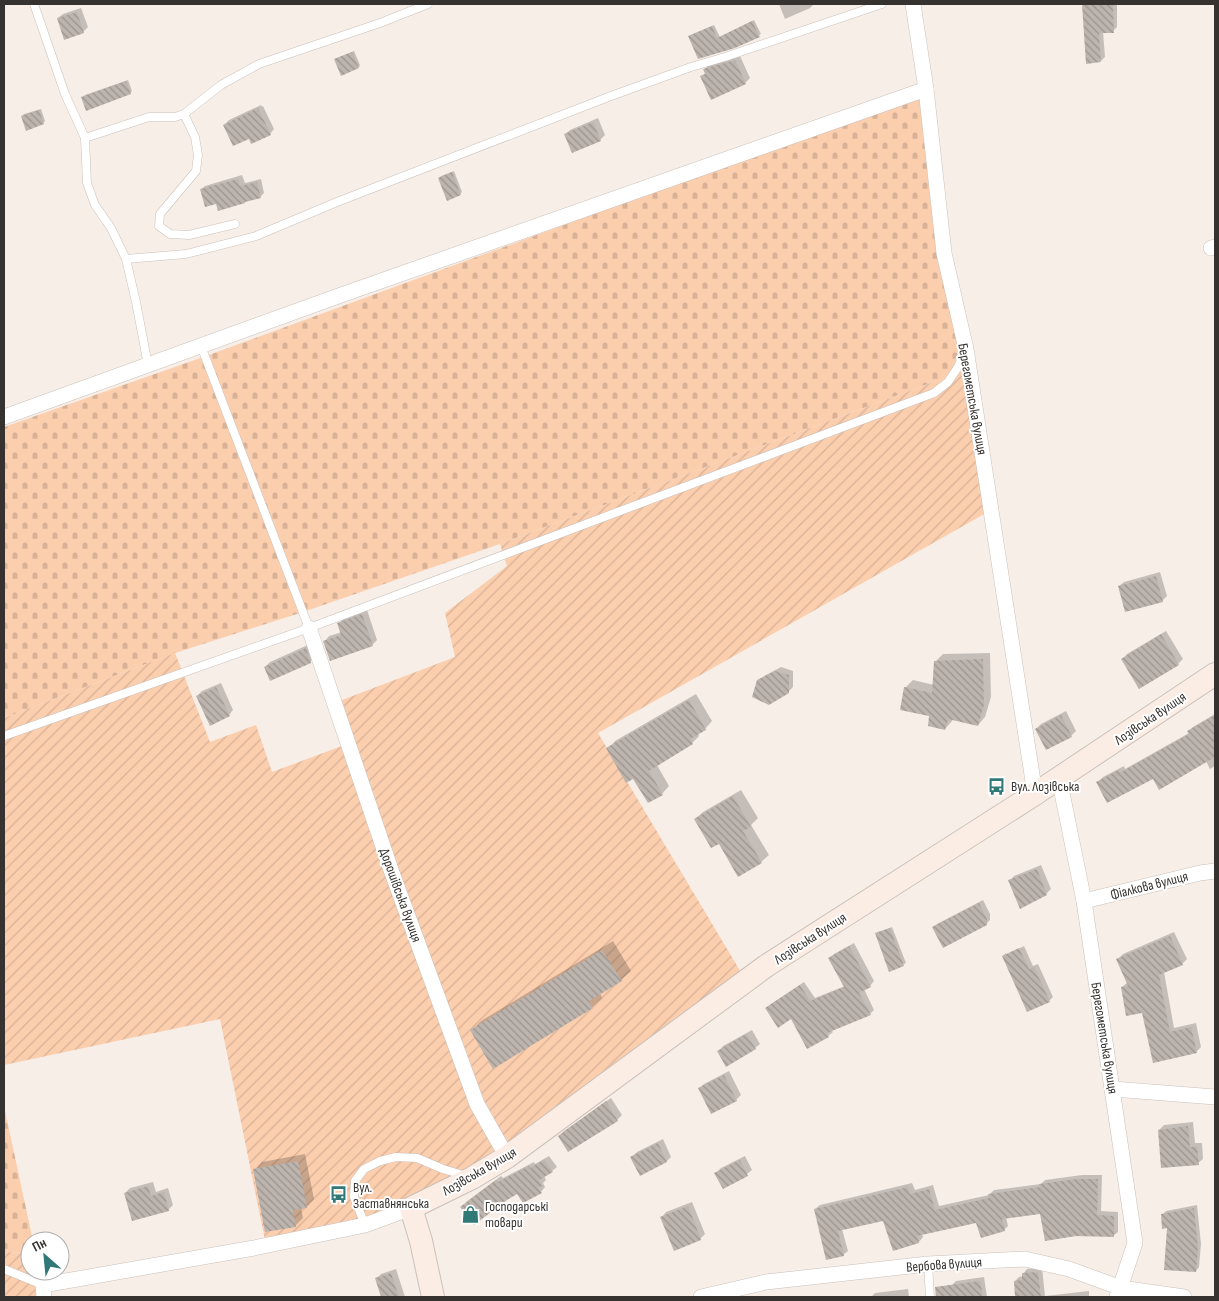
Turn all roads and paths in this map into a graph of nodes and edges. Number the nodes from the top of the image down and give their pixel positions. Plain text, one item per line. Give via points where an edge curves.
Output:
1 (34, 4) edge
2 (428, 4) edge
3 (882, 4) edge
4 (913, 4) edge
5 (926, 89) junction
6 (184, 114) junction
7 (85, 138) junction
8 (235, 224) dead end
9 (126, 259) junction
10 (201, 346) junction
11 (966, 349) junction
12 (148, 365) junction
13 (4, 417) edge
14 (309, 628) junction
15 (1215, 674) edge
16 (4, 736) edge
17 (1059, 778) junction
18 (1035, 794) junction
19 (1215, 871) edge
20 (1084, 901) junction
21 (1113, 1089) junction
22 (1215, 1097) edge
23 (507, 1157) junction
24 (472, 1178) junction
25 (411, 1208) junction
26 (365, 1225) junction
27 (928, 1264) junction
28 (4, 1269) edge
29 (43, 1291) edge
30 (1119, 1292) edge
31 (433, 1297) edge
32 (701, 1297) edge
33 (930, 1297) edge
34 (1184, 1297) edge

1 - 7 lane via 65,94
2 - 6 lane via 259,64 221,85
3 - 9 lane via 611,96 256,236 186,254
4 - 5 street, Берегометська вулиця
5 - 10 street
5 - 11 street, Берегометська вулиця via 944,253
6 - 7 lane via 148,117
6 - 8 lane via 195,137 196,171 160,214 159,226 170,234 190,234
7 - 9 lane via 86,183
9 - 12 lane
10 - 12 street
10 - 14 lane
11 - 14 lane via 948,382 934,393
11 - 18 street, Берегометська вулиця
12 - 13 street
14 - 16 lane
14 - 23 street, Дорошівська вулиця via 477,1104
15 - 17 street, Лозівська вулиця
17 - 18 street, Лозівська вулиця
17 - 20 street, Берегометська вулиця
18 - 23 street, Лозівська вулиця via 766,966
19 - 20 street, Фіалкова вулиця
20 - 21 street, Берегометська вулиця
21 - 22 street
21 - 30 street, Берегометська вулиця via 1135,1243
23 - 24 street, Лозівська вулиця
24 - 25 street, Лозівська вулиця
24 - 26 lane via 416,1158 396,1156 380,1161 364,1169 355,1181 354,1197
25 - 26 street
25 - 31 street
26 - 29 street
27 - 30 street, Вербова вулиця via 1026,1259 1069,1269
27 - 32 street, Вербова вулиця via 766,1282
27 - 33 lane
28 - 29 lane
30 - 34 street, Вербова вулиця

